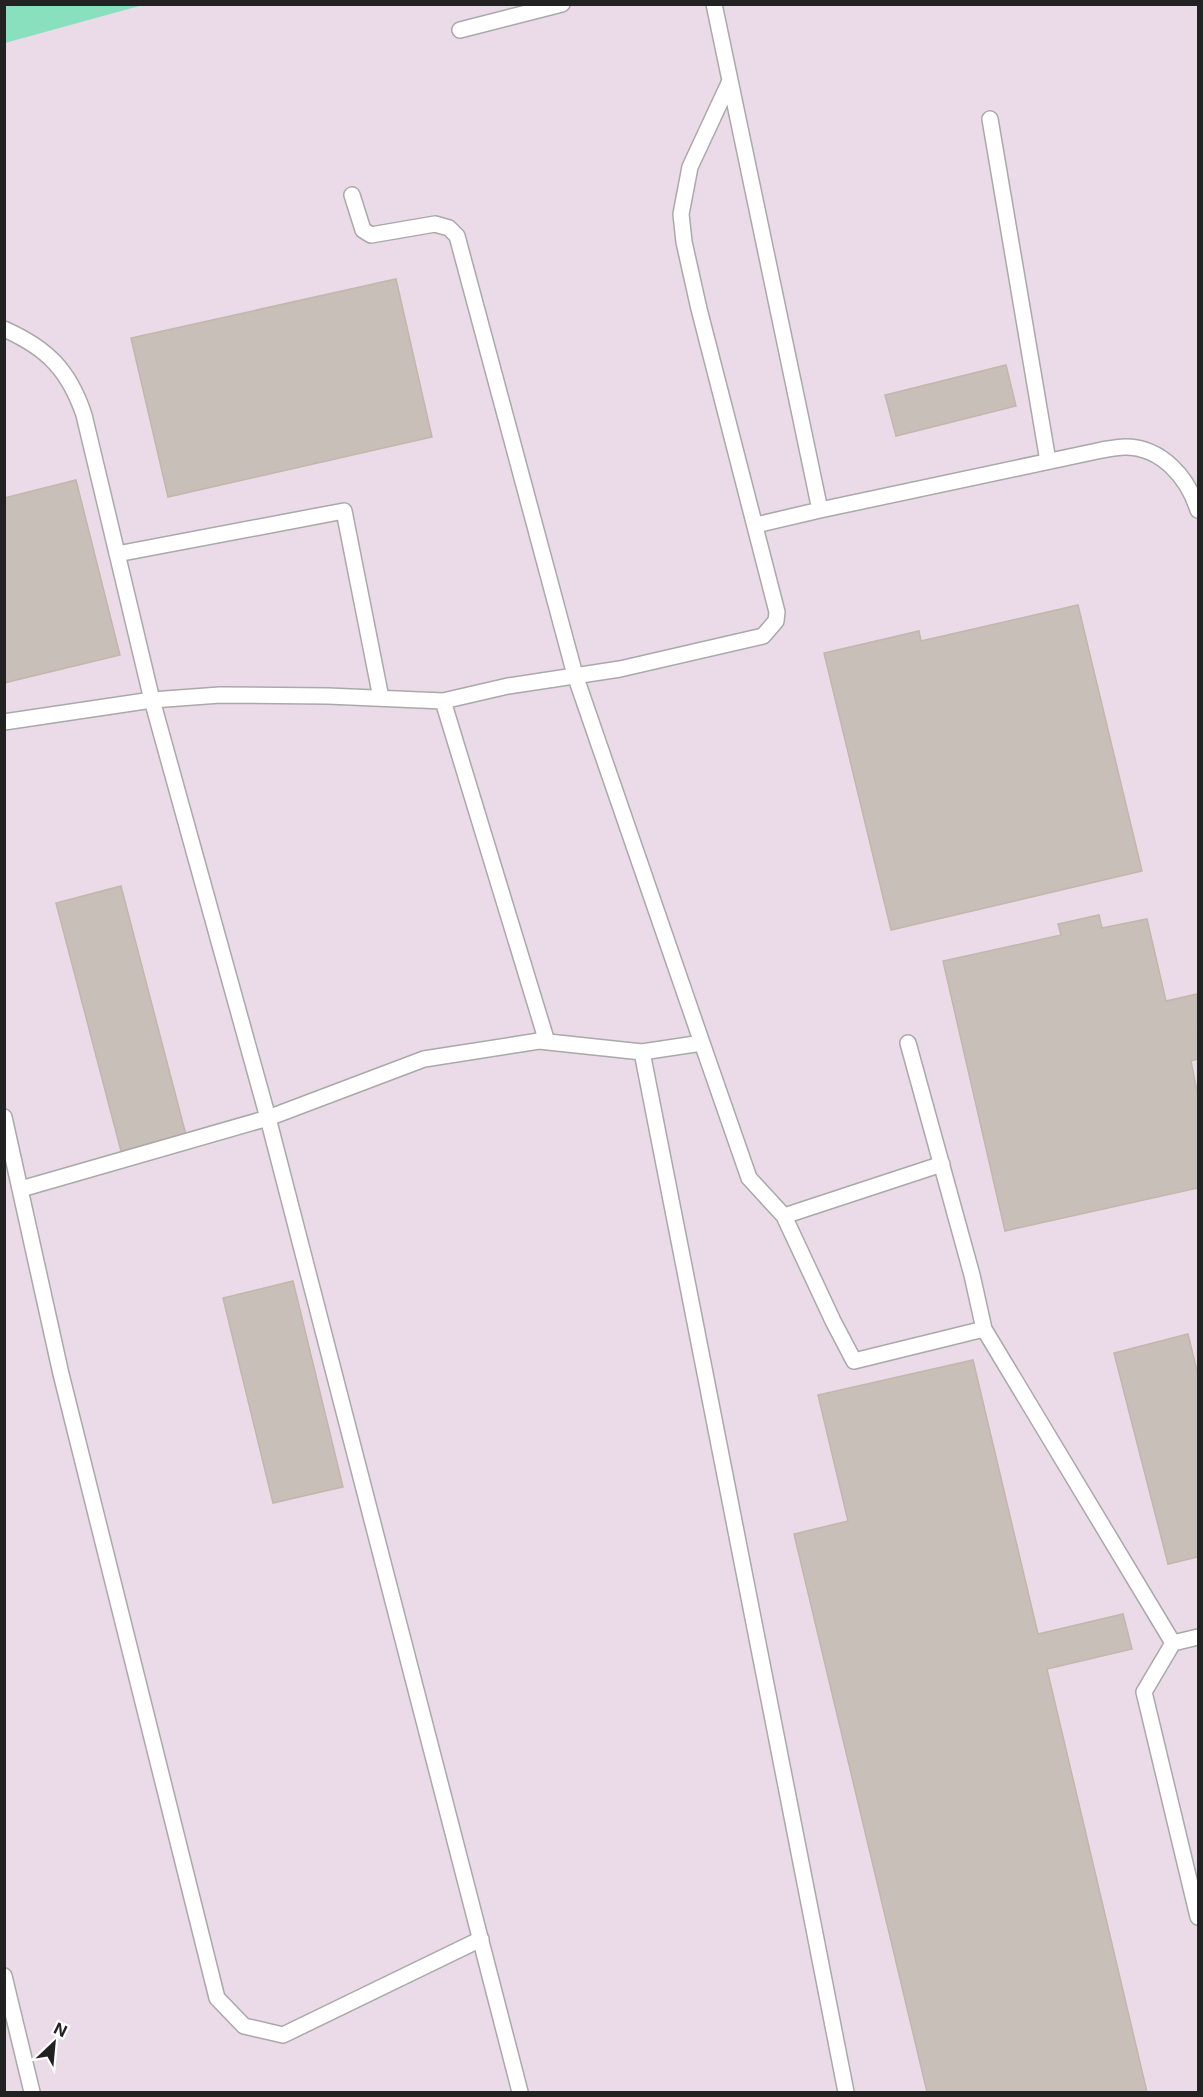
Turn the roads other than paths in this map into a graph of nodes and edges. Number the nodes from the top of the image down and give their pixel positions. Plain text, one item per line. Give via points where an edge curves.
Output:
1 (562, 4) edge
2 (714, 4) edge
3 (460, 30) dead end
4 (730, 81) junction
5 (990, 119) dead end
6 (352, 195) dead end
7 (4, 329) edge
8 (1048, 461) junction
9 (820, 510) junction
10 (1198, 510) edge
11 (756, 525) junction
12 (117, 554) junction
13 (575, 675) junction
14 (381, 699) junction
15 (152, 700) junction
16 (443, 701) junction
17 (4, 722) edge
18 (546, 1042) junction
19 (702, 1043) junction
20 (908, 1043) dead end
21 (642, 1052) junction
22 (4, 1117) edge
23 (268, 1118) junction
24 (942, 1164) junction
25 (21, 1189) junction
26 (784, 1216) junction
27 (984, 1329) junction
28 (1198, 1637) edge
29 (1173, 1643) junction
30 (1198, 1917) edge
31 (481, 1939) junction
32 (4, 1976) edge
33 (32, 2092) edge
34 (520, 2092) edge
35 (846, 2092) edge

1 - 3 lane
2 - 4 lane
4 - 9 lane
4 - 11 lane via 690,167 681,214 699,309
5 - 8 lane
6 - 13 lane via 363,230 371,235 435,224 457,236
7 - 12 lane via 58,363 77,396
8 - 9 lane
8 - 10 lane via 1126,447 1154,453 1174,467 1193,493
9 - 11 lane
11 - 13 lane via 777,612 776,621 763,636 620,669
12 - 14 lane via 344,511
12 - 15 lane
13 - 16 lane
13 - 19 lane
14 - 15 lane via 220,695
14 - 16 lane
15 - 17 lane
15 - 23 lane
16 - 18 lane
18 - 21 lane
18 - 23 lane via 424,1059
19 - 21 lane
19 - 26 lane via 749,1178
20 - 24 lane
21 - 35 lane
22 - 25 lane
23 - 25 lane
23 - 31 lane
24 - 26 lane
24 - 27 lane
25 - 31 lane via 61,1374 217,1998 244,2026 283,2035
26 - 27 lane via 854,1360
27 - 29 lane
28 - 29 lane
29 - 30 lane via 1144,1692
31 - 34 lane
32 - 33 lane

